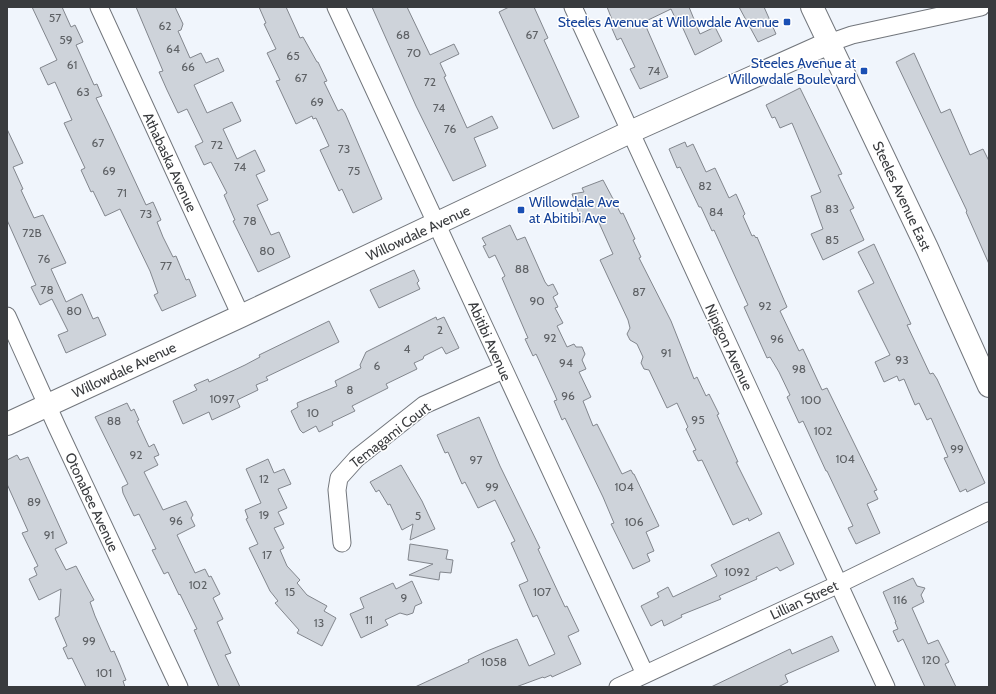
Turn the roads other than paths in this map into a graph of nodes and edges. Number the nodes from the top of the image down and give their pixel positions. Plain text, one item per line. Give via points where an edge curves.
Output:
1 (99, 7) edge
2 (336, 7) edge
3 (573, 7) edge
4 (812, 7) edge
5 (981, 7) edge
6 (829, 43) junction
7 (630, 132) junction
8 (437, 224) junction
9 (7, 316) edge
10 (241, 316) junction
11 (503, 370) junction
12 (989, 386) edge
13 (47, 406) junction
14 (7, 424) edge
15 (989, 511) edge
16 (342, 542) dead end
17 (839, 584) junction
18 (645, 674) junction
19 (179, 687) edge
20 (618, 687) edge
21 (886, 687) edge

1 - 10 street, Athabaska Avenue
2 - 8 street, Abitibi Avenue
3 - 7 street, Nipigon Avenue
4 - 6 street, Steeles Avenue East
5 - 6 street via 852,35
6 - 7 street, Willowdale Avenue
6 - 12 street, Steeles Avenue East
7 - 8 street, Willowdale Avenue
7 - 17 street, Nipigon Avenue
8 - 10 street, Willowdale Avenue
8 - 11 street, Abitibi Avenue
9 - 13 street, Otonabee Avenue
10 - 13 street, Willowdale Avenue
11 - 16 street, Temagami Court via 424,405 357,458 339,478 337,490
11 - 18 street, Abitibi Avenue
13 - 14 street, Willowdale Avenue
13 - 19 street, Otonabee Avenue
15 - 17 street, Lillian Street
17 - 18 street, Lillian Street
17 - 21 street, Nipigon Avenue
18 - 20 street, Lillian Street

